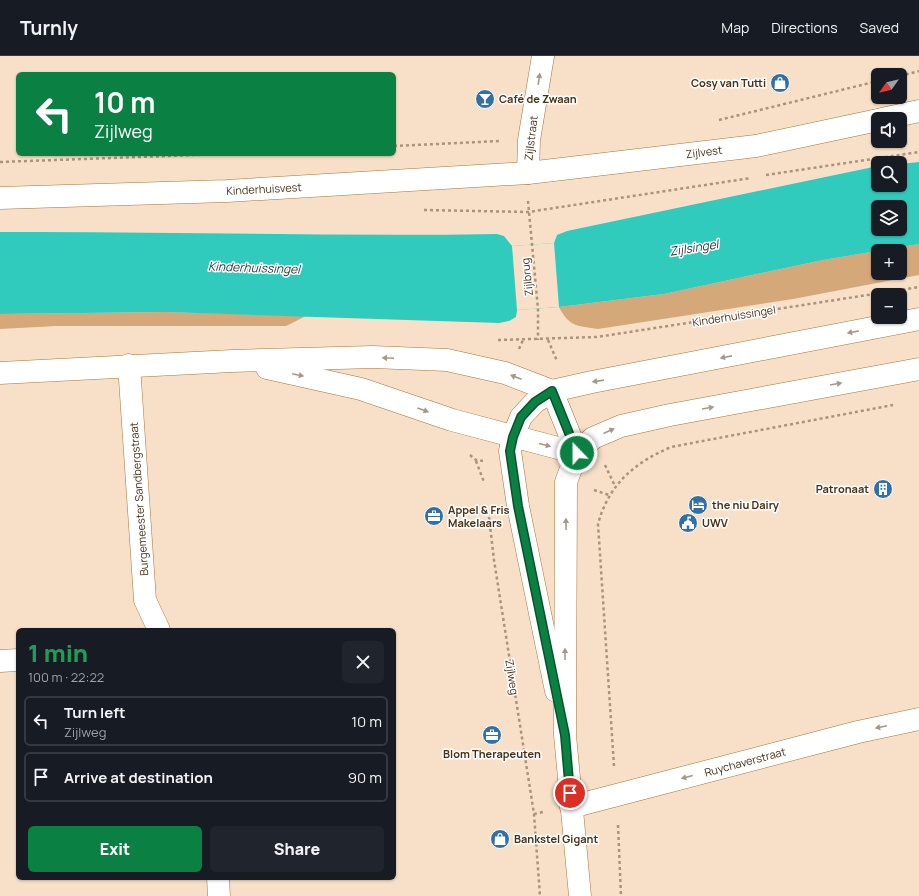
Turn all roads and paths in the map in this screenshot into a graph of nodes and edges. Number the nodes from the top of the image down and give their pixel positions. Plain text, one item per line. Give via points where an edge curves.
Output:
1 (543, 56) edge
2 (919, 72) edge
3 (907, 75) edge
4 (871, 83) edge
5 (919, 111) edge
6 (907, 114) edge
7 (716, 120) dead end
8 (871, 121) edge
9 (529, 140) junction
10 (396, 146) edge
11 (167, 156) edge
12 (0, 162) edge
13 (528, 173) junction
14 (0, 198) edge
15 (528, 212) dead end
16 (919, 287) edge
17 (919, 319) edge
18 (523, 340) dead end
19 (538, 340) junction
20 (232, 361) junction
21 (129, 365) junction
22 (919, 369) edge
23 (0, 372) edge
24 (552, 391) junction
25 (896, 405) dead end
26 (513, 437) junction
27 (465, 452) dead end
28 (577, 453) junction
29 (484, 486) dead end
30 (488, 514) dead end
31 (158, 628) edge
32 (16, 660) edge
33 (0, 661) edge
34 (919, 719) edge
35 (565, 735) junction
36 (616, 796) junction
37 (571, 807) junction
38 (218, 880) edge
39 (219, 896) edge
40 (540, 896) edge
41 (580, 896) edge
42 (621, 896) edge

9 -> 1 main road, Zijlstraat
2 - 3 path
4 - 7 path
5 - 6 main road
8 - 13 main road, Zijlvest via 756,146
9 - 10 path
9 - 13 main road, Zijlstraat
11 - 12 path
13 - 14 main road, Kinderhuisvest via 227,191
15 - 19 path, Zijlbrug via 538,309
16 - 19 path, Kinderhuissingel via 596,337
17 -> 24 main road
18 - 19 path, Kinderhuissingel
20 - 21 main road
24 -> 20 main road via 505,373 447,360 373,357
20 -> 26 main road via 361,389 432,414
21 - 23 main road
21 - 31 main road, Burgemeester Sandbergstraat via 145,600
28 -> 22 main road via 593,438 621,426
24 - 26 main road via 535,402 521,417
24 - 28 main road
25 - 36 path via 671,448 649,456 616,486 603,507 598,529
26 -> 28 main road
26 - 35 main road via 510,451 511,468
27 - 29 path via 476,460
35 -> 28 main road via 566,482
30 - 40 path, Zijlweg via 534,814
32 - 33 main road
34 -> 36 main road, Ruychaverstraat via 858,732
35 - 37 main road
36 - 37 main road, Ruychaverstraat
36 - 42 path
37 - 41 main road
38 - 39 main road

